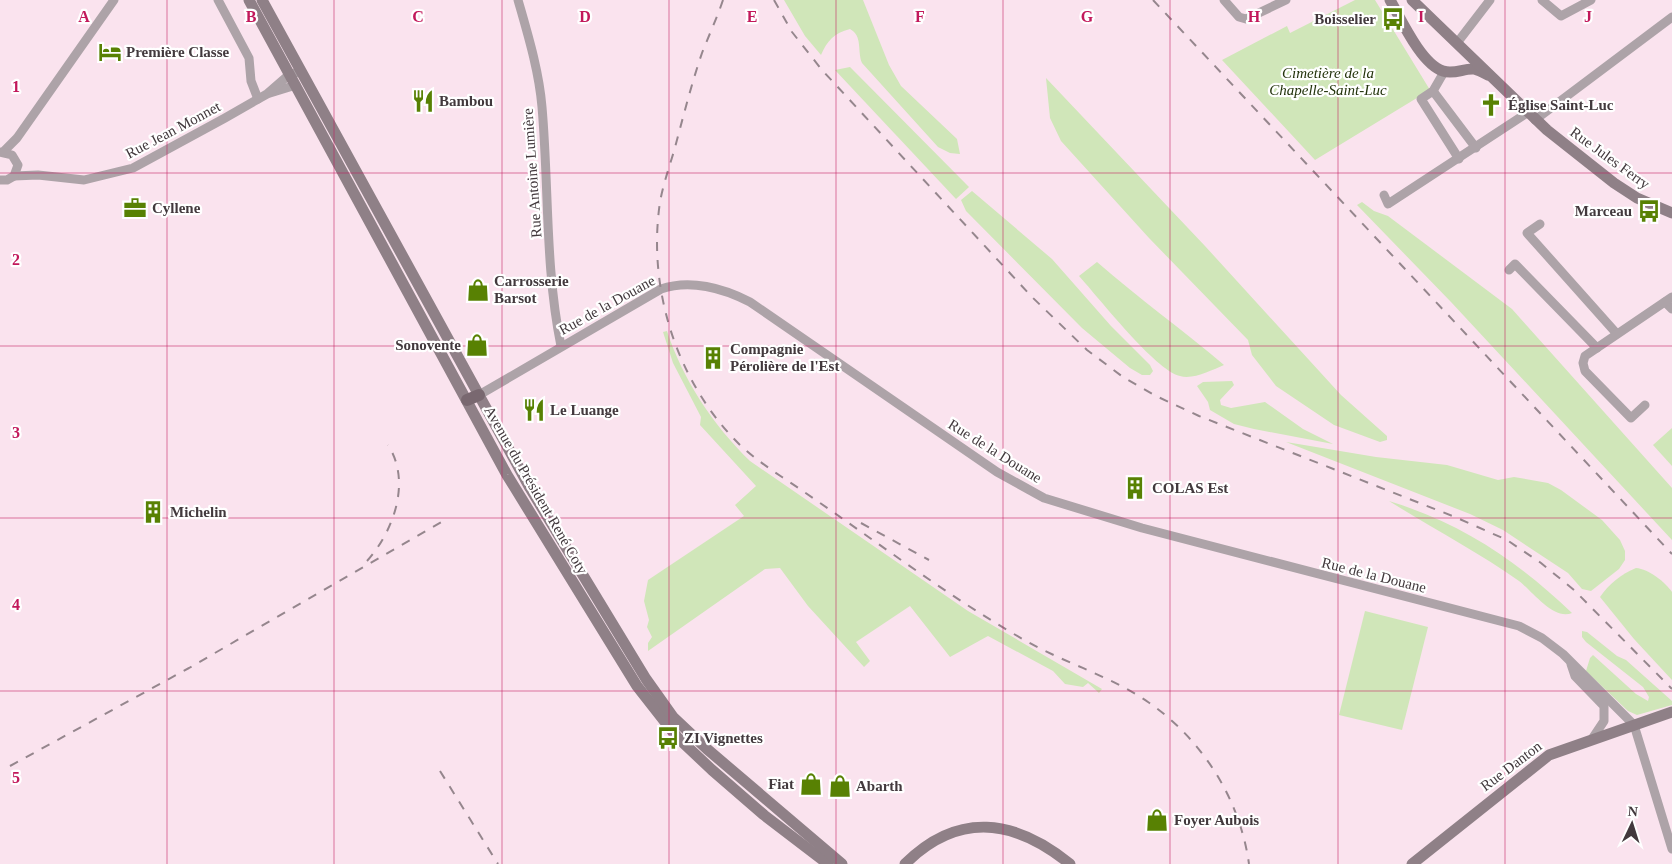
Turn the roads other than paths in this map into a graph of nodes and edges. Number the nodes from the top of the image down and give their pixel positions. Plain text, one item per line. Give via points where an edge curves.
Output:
1 (114, 0) edge
2 (218, 0) edge
3 (249, 0) edge
4 (262, 0) edge
5 (518, 0) edge
6 (1224, 0) edge
7 (1286, 0) edge
8 (1390, 0) edge
9 (1412, 0) edge
10 (1490, 0) edge
11 (1542, 0) edge
12 (1591, 0) edge
13 (1672, 17) edge
14 (1457, 43) junction
15 (1472, 63) junction
16 (1444, 72) junction
17 (290, 74) junction
18 (296, 85) junction
19 (1434, 91) junction
20 (267, 94) junction
21 (258, 99) junction
22 (318, 102) junction
23 (1531, 116) junction
24 (17, 138) junction
25 (1476, 148) junction
26 (2, 152) edge
27 (1459, 160) junction
28 (16, 161) junction
29 (38, 175) junction
30 (14, 176) junction
31 (1, 181) edge
32 (1384, 195) dead end
33 (1672, 213) edge
34 (1540, 224) dead end
35 (1509, 270) dead end
36 (1669, 300) edge
37 (1672, 309) edge
38 (1617, 334) junction
39 (561, 346) junction
40 (1597, 348) junction
41 (479, 395) junction
42 (467, 400) junction
43 (1645, 404) dead end
44 (1570, 661) junction
45 (1672, 712) edge
46 (1634, 725) junction
47 (1592, 739) junction
48 (1672, 849) edge
49 (828, 864) edge
50 (842, 864) edge
51 (905, 864) edge
52 (1070, 864) edge
53 (1412, 864) edge

1 - 24 street
2 - 21 street via 249,58 251,81
3 - 17 main road, Avenue du Président René Coty
4 - 22 main road, Avenue du Président René Coty
5 - 39 street, Rue Antoine Lumière via 542,107 555,321
6 - 7 street via 1239,17 1246,19
8 - 16 main road via 1424,57
9 - 14 main road, Rue Jules Ferry
10 - 14 street
11 - 12 street via 1561,16
13 - 23 street
14 - 15 main road, Rue Jules Ferry
15 - 16 main road via 1462,72
15 - 23 main road, Rue Jules Ferry via 1492,76
16 - 19 street
17 - 18 main road, Avenue du Président René Coty
17 - 20 street, Rue Jean Monnet
17 - 22 street, Avenue du Président René Coty via 297,73
18 - 20 street, Rue Jean Monnet
18 - 42 main road, Avenue du Président René Coty
19 - 25 street
19 - 27 street via 1421,99
20 - 21 street, Rue Jean Monnet
21 - 29 street, Rue Jean Monnet via 132,168 84,180
22 - 41 main road, Avenue du Président René Coty
23 - 25 street
23 - 33 main road, Rue Jules Ferry via 1614,183 1637,198
24 - 26 street
24 - 28 street
25 - 27 street
26 - 28 street, Rue Jean Monnet
27 - 32 street via 1388,204
28 - 29 street, Rue Jean Monnet
28 - 30 street
29 - 30 street, Rue Jean Monnet
30 - 31 street
34 - 38 street via 1526,233
35 - 40 street via 1515,264
36 - 37 street
36 - 38 street
38 - 40 street
39 - 41 street, Rue de la Douane
39 - 44 street, Rue de la Douane via 667,287 686,285 722,290 750,302 997,472 1044,498 1142,528 1519,626 1542,638
40 - 43 street via 1585,356 1585,370 1631,418
41 - 42 main road
41 - 50 main road, Avenue du Président René Coty via 530,488 646,679 673,717
42 - 49 main road, Avenue du Président René Coty via 507,475 621,661 660,718 712,770
44 - 46 street, Rue de la Douane
44 - 47 street, Rue de la Douane via 1575,676 1604,706 1604,721
45 - 46 main road, Rue Danton
46 - 47 main road, Rue Danton
46 - 48 street
47 - 53 main road, Rue Danton via 1540,760
51 - 52 main road via 933,841 964,828 982,827 1013,830 1034,838

